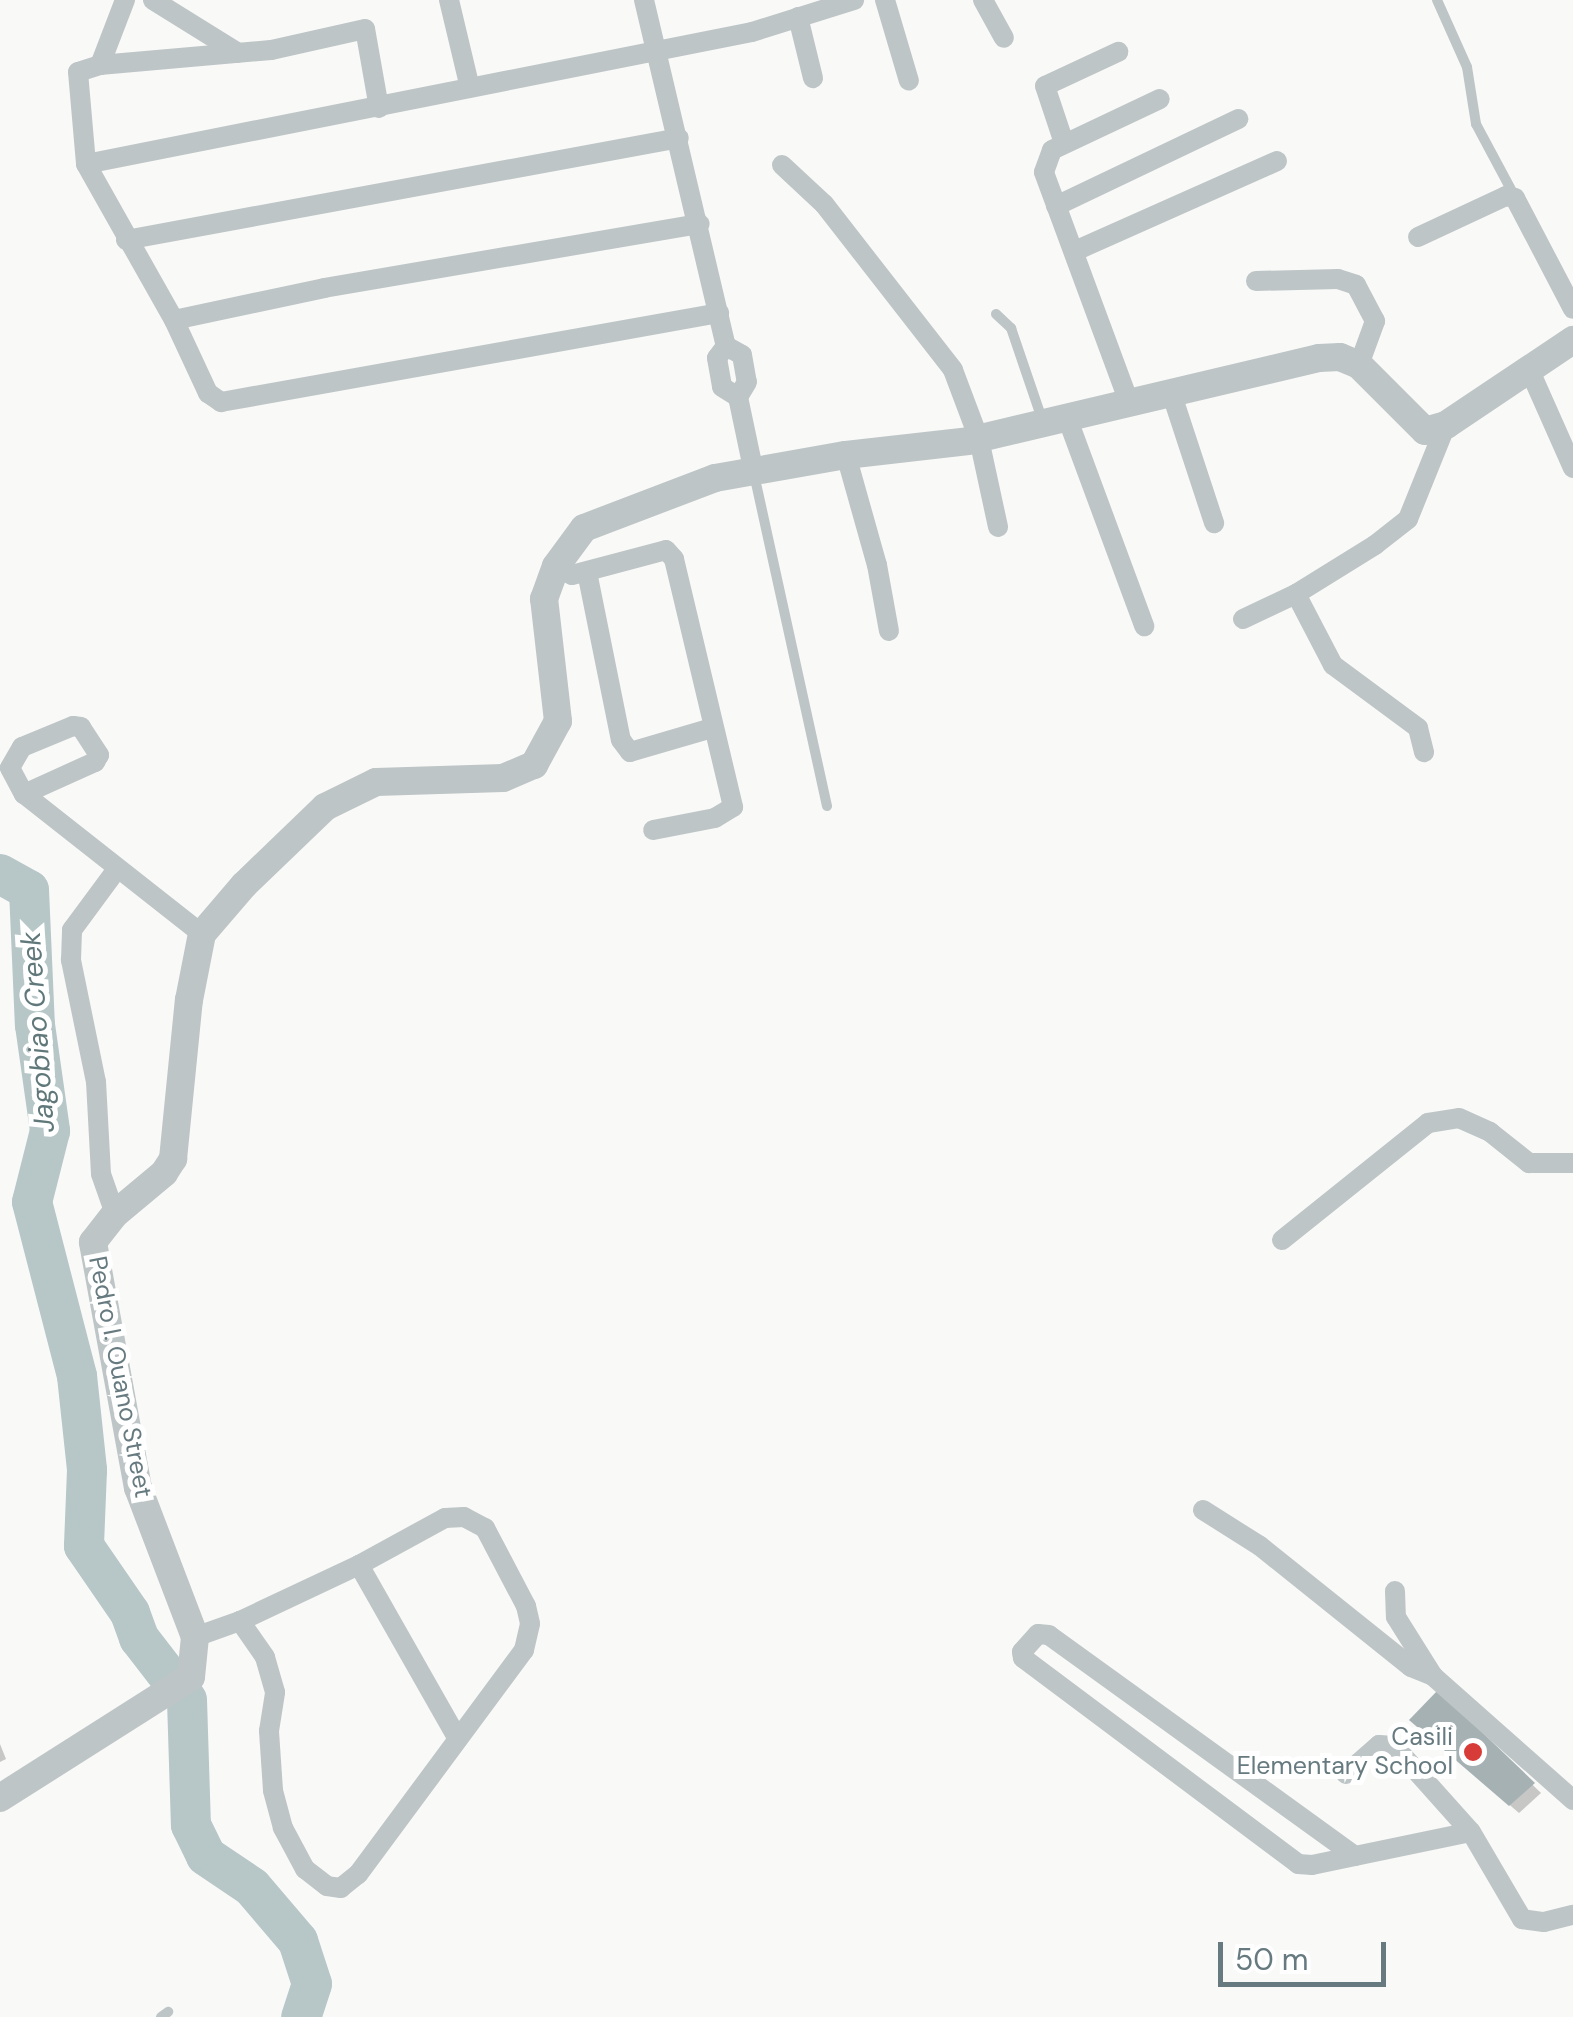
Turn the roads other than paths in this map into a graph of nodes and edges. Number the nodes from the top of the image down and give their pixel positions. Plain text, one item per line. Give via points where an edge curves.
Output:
1 (124, 0) edge
2 (153, 0) edge
3 (449, 0) edge
4 (644, 0) edge
5 (854, 0) edge
6 (886, 0) edge
7 (983, 0) edge
8 (1437, 0) edge
9 (798, 18) junction
10 (1004, 38) dead end
11 (656, 52) junction
12 (1118, 52) dead end
13 (238, 53) junction
14 (100, 65) junction
15 (812, 78) dead end
16 (909, 80) dead end
17 (470, 88) junction
18 (1160, 99) dead end
19 (378, 108) junction
20 (1238, 119) dead end
21 (679, 138) junction
22 (1064, 143) junction
23 (1277, 162) dead end
24 (86, 164) junction
25 (782, 165) dead end
26 (1515, 198) junction
27 (1056, 206) junction
28 (700, 224) junction
29 (1418, 237) dead end
30 (126, 240) junction
31 (1075, 250) junction
32 (1256, 281) dead end
33 (1573, 309) edge
34 (719, 313) junction
35 (996, 314) dead end
36 (174, 320) junction
37 (1573, 340) edge
38 (1359, 366) junction
39 (1530, 372) junction
40 (1172, 395) junction
41 (1130, 405) junction
42 (1056, 423) junction
43 (1446, 425) junction
44 (979, 439) junction
45 (846, 455) junction
46 (1573, 468) edge
47 (754, 473) junction
48 (1214, 523) dead end
49 (998, 527) dead end
50 (556, 566) junction
51 (587, 572) junction
52 (1296, 594) junction
53 (1243, 619) dead end
54 (1144, 626) dead end
55 (888, 632) dead end
56 (712, 728) junction
57 (1424, 752) dead end
58 (24, 794) dead end
59 (827, 806) dead end
60 (652, 830) dead end
61 (117, 870) junction
62 (202, 934) junction
63 (1573, 1162) edge
64 (115, 1214) junction
65 (1282, 1240) dead end
66 (1203, 1510) dead end
67 (359, 1565) junction
68 (1395, 1591) dead end
69 (240, 1621) junction
70 (195, 1637) junction
71 (1432, 1676) junction
72 (458, 1739) junction
73 (1346, 1774) dead end
74 (0, 1798) edge
75 (1573, 1800) edge
76 (1470, 1832) junction
77 (1354, 1856) junction
78 (1573, 1915) edge

1 - 14 street
2 - 13 street
3 - 17 street
4 - 11 street
5 - 9 street
6 - 16 street
7 - 10 street
8 - 26 lane via 1467,68 1476,124
9 - 11 street
9 - 15 street
11 - 17 street
11 - 21 street
12 - 22 street via 1045,86
13 - 14 street
13 - 19 street via 364,30
14 - 24 street via 78,72
17 - 19 street
18 - 22 street
19 - 24 street
20 - 27 street
21 - 28 street
21 - 30 street
22 - 27 street via 1045,161
23 - 31 street
24 - 30 street
25 - 44 street via 834,216 953,370
26 - 29 street via 1506,196
26 - 33 street
27 - 31 street
28 - 34 street
28 - 36 street
30 - 36 street
31 - 41 street
32 - 38 street via 1356,284 1374,321
34 - 36 street via 221,402 208,393
34 - 47 street via 726,346 742,356 747,382 738,397
35 - 42 lane via 1011,328
37 - 39 street
38 - 40 street via 1340,357 1319,358
38 - 43 street via 1425,431
39 - 43 street
39 - 46 street
40 - 41 street
40 - 48 street
41 - 42 street
42 - 44 street
42 - 54 street
43 - 52 street via 1408,519
44 - 45 street
44 - 49 street
45 - 47 street
45 - 55 street via 878,565
47 - 50 street via 715,478 584,528
47 - 59 lane
50 - 51 street via 572,575
50 - 62 street via 544,598 558,720 534,765 503,778 376,782 325,807
51 - 56 street via 666,550 674,559
51 - 56 street via 621,740 630,752
52 - 53 street
52 - 57 street via 1333,665 1418,728
56 - 60 street via 733,807 716,818
58 - 61 street
61 - 62 street
61 - 64 street via 72,930 71,960 96,1082 101,1174
62 - 64 street, Pedro I. Ouano Street via 172,1159
63 - 65 street via 1528,1163 1490,1132 1459,1118 1428,1123
64 - 70 street, Pedro I. Ouano Street via 93,1242 96,1268 138,1488
66 - 71 street via 1260,1546 1411,1667
67 - 69 street
67 - 72 street
67 - 72 street via 446,1518 464,1517 484,1528 530,1624 524,1650
68 - 71 street via 1396,1617
69 - 70 street
69 - 72 street via 265,1658 275,1692 269,1731 282,1828 305,1869 326,1886 340,1888 358,1874
70 - 74 street, Pedro I. Ouano Street via 179,1685
71 - 75 street
73 - 76 street via 1379,1745 1394,1746
76 - 77 street
76 - 78 street via 1522,1918 1544,1922
77 - 77 street via 1298,1864 1022,1652 1038,1634 1049,1635

